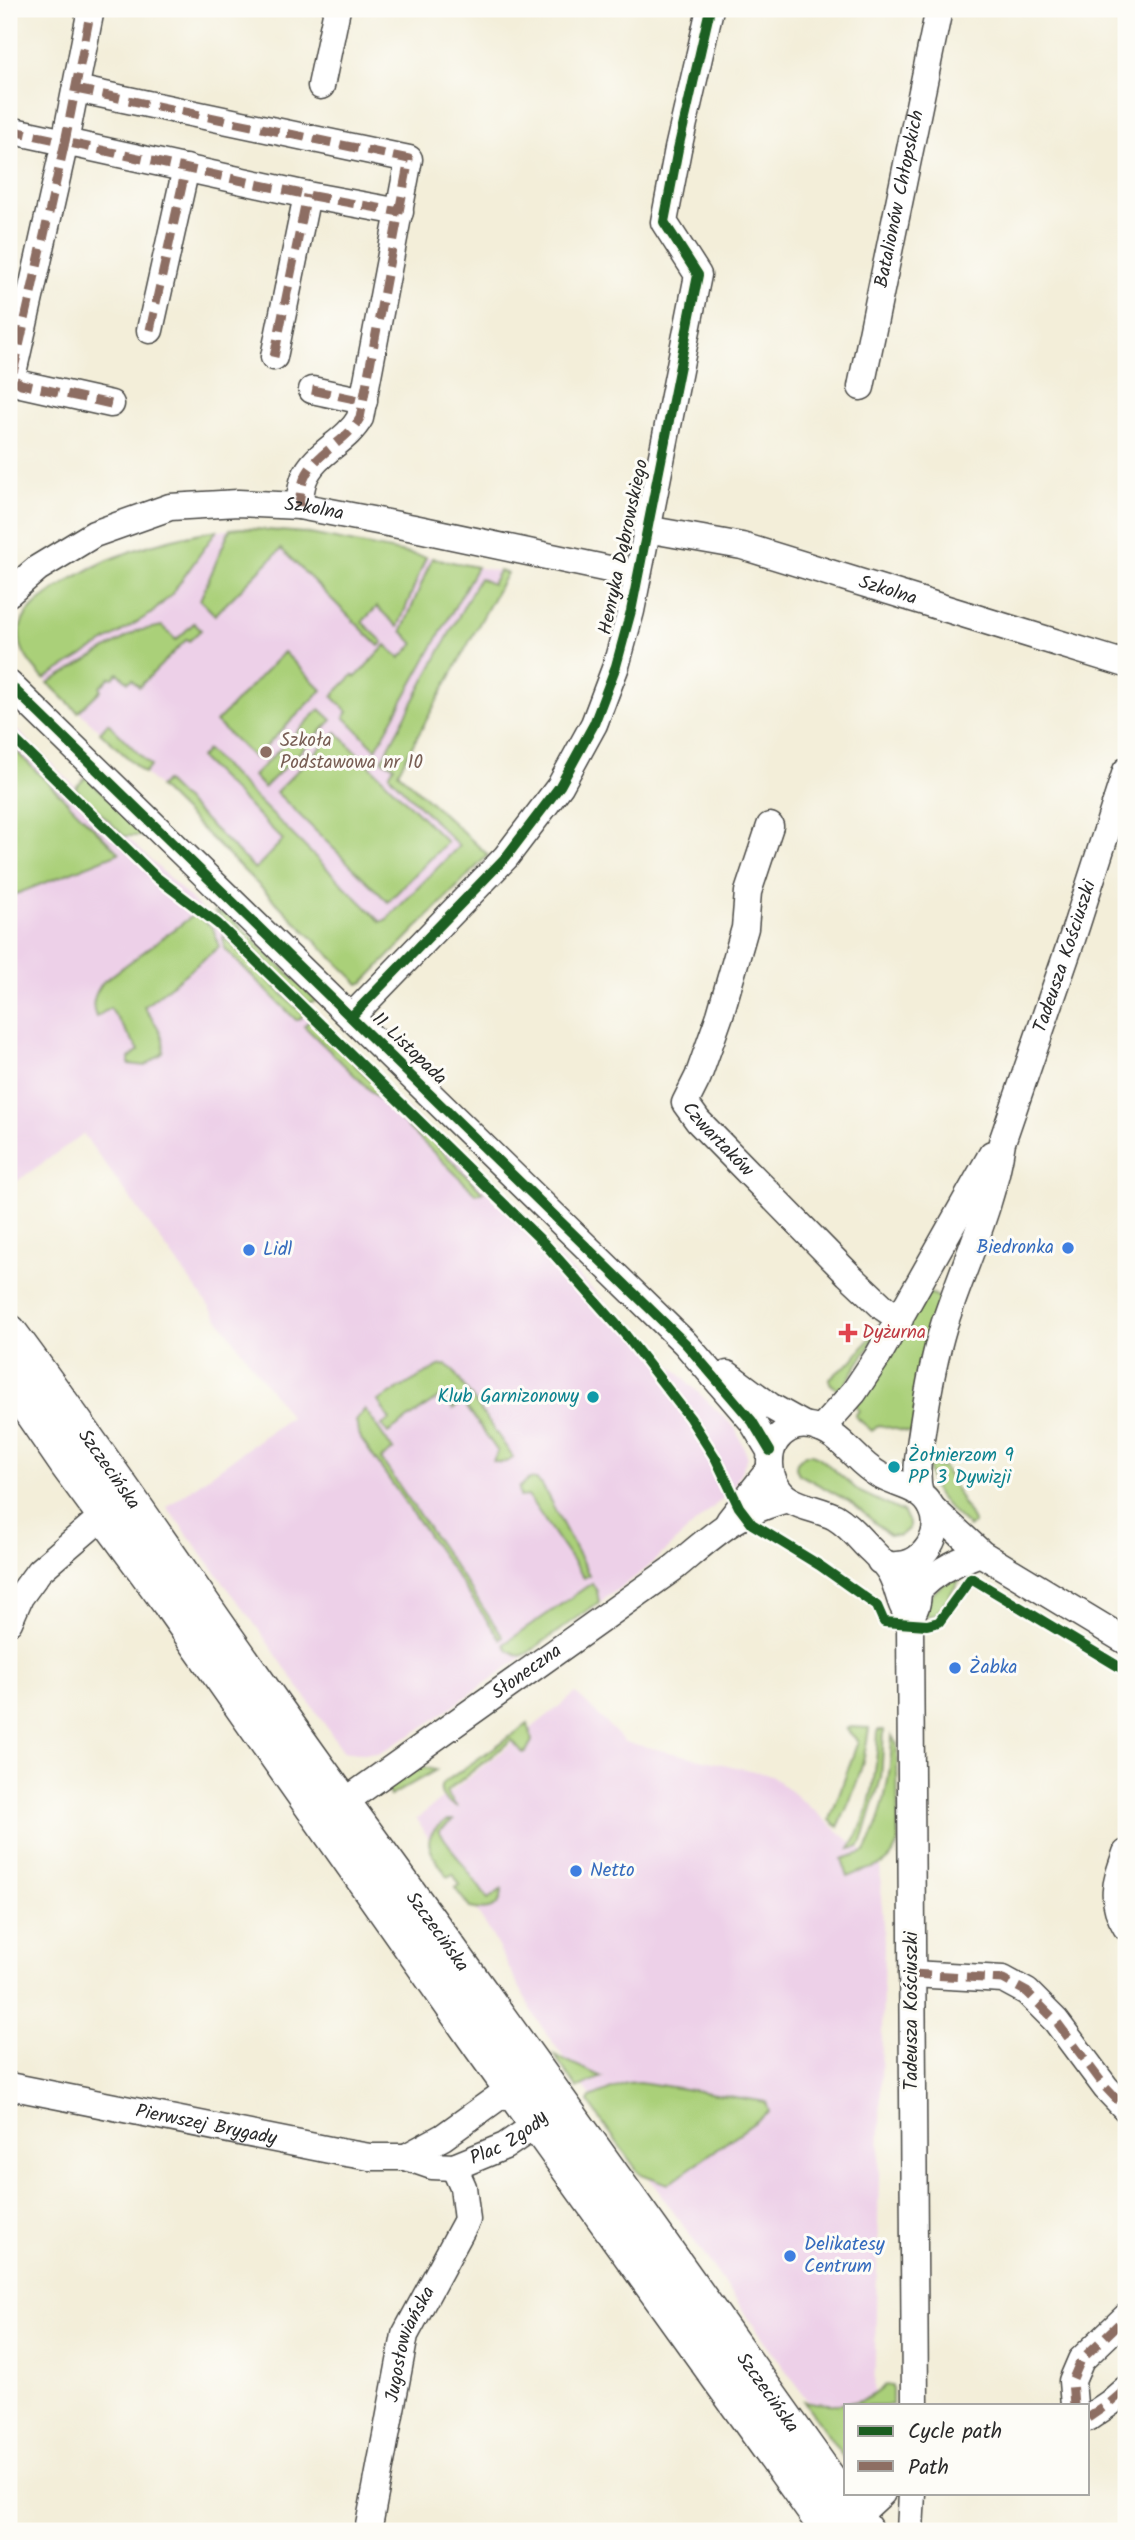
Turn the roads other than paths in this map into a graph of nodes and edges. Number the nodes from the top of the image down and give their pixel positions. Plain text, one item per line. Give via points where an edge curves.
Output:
1 (92, 9) edge
2 (337, 9) edge
3 (710, 9) edge
4 (939, 9) edge
5 (321, 86) dead end
6 (76, 89) junction
7 (9, 130) edge
8 (65, 142) junction
9 (186, 168) junction
10 (307, 195) junction
11 (400, 212) junction
12 (150, 330) dead end
13 (274, 357) dead end
14 (861, 387) dead end
15 (312, 390) dead end
16 (364, 401) junction
17 (111, 404) dead end
18 (299, 506) junction
19 (646, 528) junction
20 (637, 575) junction
21 (9, 593) edge
22 (1126, 664) edge
23 (9, 684) edge
24 (1126, 771) edge
25 (770, 826) dead end
26 (351, 1017) junction
27 (1002, 1142) junction
28 (900, 1319) junction
29 (9, 1332) edge
30 (685, 1343) junction
31 (9, 1379) edge
32 (813, 1427) junction
33 (770, 1460) junction
34 (788, 1499) junction
35 (926, 1501) junction
36 (114, 1503) junction
37 (728, 1522) junction
38 (925, 1552) junction
39 (979, 1555) junction
40 (880, 1561) junction
41 (918, 1590) junction
42 (910, 1618) junction
43 (9, 1622) edge
44 (1126, 1641) edge
45 (333, 1810) junction
46 (1126, 1853) edge
47 (1126, 1927) edge
48 (912, 1974) junction
49 (9, 2086) edge
50 (511, 2088) junction
51 (555, 2094) junction
52 (1126, 2109) edge
53 (537, 2124) junction
54 (406, 2157) junction
55 (454, 2167) junction
56 (1126, 2317) edge
57 (1126, 2389) edge
58 (915, 2404) edge
59 (1074, 2404) edge
60 (1090, 2416) edge
61 (881, 2494) edge
62 (912, 2494) edge
63 (850, 2528) edge
64 (368, 2531) edge
65 (910, 2531) edge

1 - 6 street
2 - 5 street
3 - 19 street, Henryka Dąbrowskiego via 664,222 698,275
4 - 14 street, Batalionów Chłopskich
6 - 8 street
6 - 11 street via 409,159
7 - 8 street
8 - 9 street
8 - 17 street via 13,373 21,384
9 - 10 street
9 - 12 street
10 - 11 street
10 - 13 street
11 - 16 street
15 - 16 street
16 - 18 street via 354,427 309,470
18 - 20 street, Szkolna
18 - 21 street, Szkolna via 170,507 94,534 38,568
19 - 20 street, Henryka Dąbrowskiego
19 - 22 street, Szkolna via 742,546
20 - 26 street, Henryka Dąbrowskiego via 616,666 594,724 560,786 506,857
23 - 26 street, 11 Listopada
24 - 27 street, Tadeusza Kościuszki
25 - 28 street, Czwartaków via 748,892 745,928 720,1015 685,1104 848,1274
26 - 30 street, 11 Listopada
27 - 28 street, Tadeusza Kościuszki
27 - 35 street, Tadeusza Kościuszki via 984,1216 931,1375 917,1483
28 - 32 street, Tadeusza Kościuszki via 854,1392
29 - 36 main road, Szczecińska via 94,1447
30 - 32 street, 11 Listopada via 769,1406
30 - 33 street, 11 Listopada via 752,1421
31 - 36 main road, Szczecińska
32 - 33 street, Tadeusza Kościuszki via 787,1430
32 - 35 street, 11 Listopada via 833,1436 864,1466 906,1485
33 - 34 street, 11 Listopada
33 - 37 street, Słoneczna
34 - 37 street, Słoneczna
34 - 40 street, Tadeusza Kościuszki via 834,1517
35 - 38 street, Tadeusza Kościuszki via 936,1522
35 - 39 street, 11 Listopada
36 - 43 street via 39,1571
36 - 45 main road, Szczecińska
37 - 45 street, Słoneczna via 675,1567
38 - 39 street via 940,1548
38 - 40 street via 899,1565
38 - 41 street, Tadeusza Kościuszki via 918,1568
39 - 41 street via 953,1563
39 - 44 street
40 - 42 street, Tadeusza Kościuszki via 890,1572
41 - 42 street, Tadeusza Kościuszki
42 - 48 street, Tadeusza Kościuszki
45 - 50 main road, Szczecińska
45 - 51 main road, Szczecińska
46 - 47 street via 1115,1890 1116,1910
48 - 52 street via 1003,1979 1027,1992
48 - 58 street, Tadeusza Kościuszki
49 - 54 street, Pierwszej Brygady via 350,2154
50 - 51 street, Plac Zgody via 537,2088
50 - 53 main road, Szczecińska
50 - 54 street, Plac Zgody via 443,2137
51 - 53 street, Plac Zgody
51 - 63 main road, Szczecińska
53 - 55 street, Plac Zgody via 505,2146
53 - 63 main road, Szczecińska
54 - 55 street, Plac Zgody via 432,2166
55 - 64 street, Jugosłowiańska via 463,2186 467,2220 405,2335
56 - 59 street via 1081,2360 1072,2381
57 - 60 street
61 - 63 street
62 - 65 street

